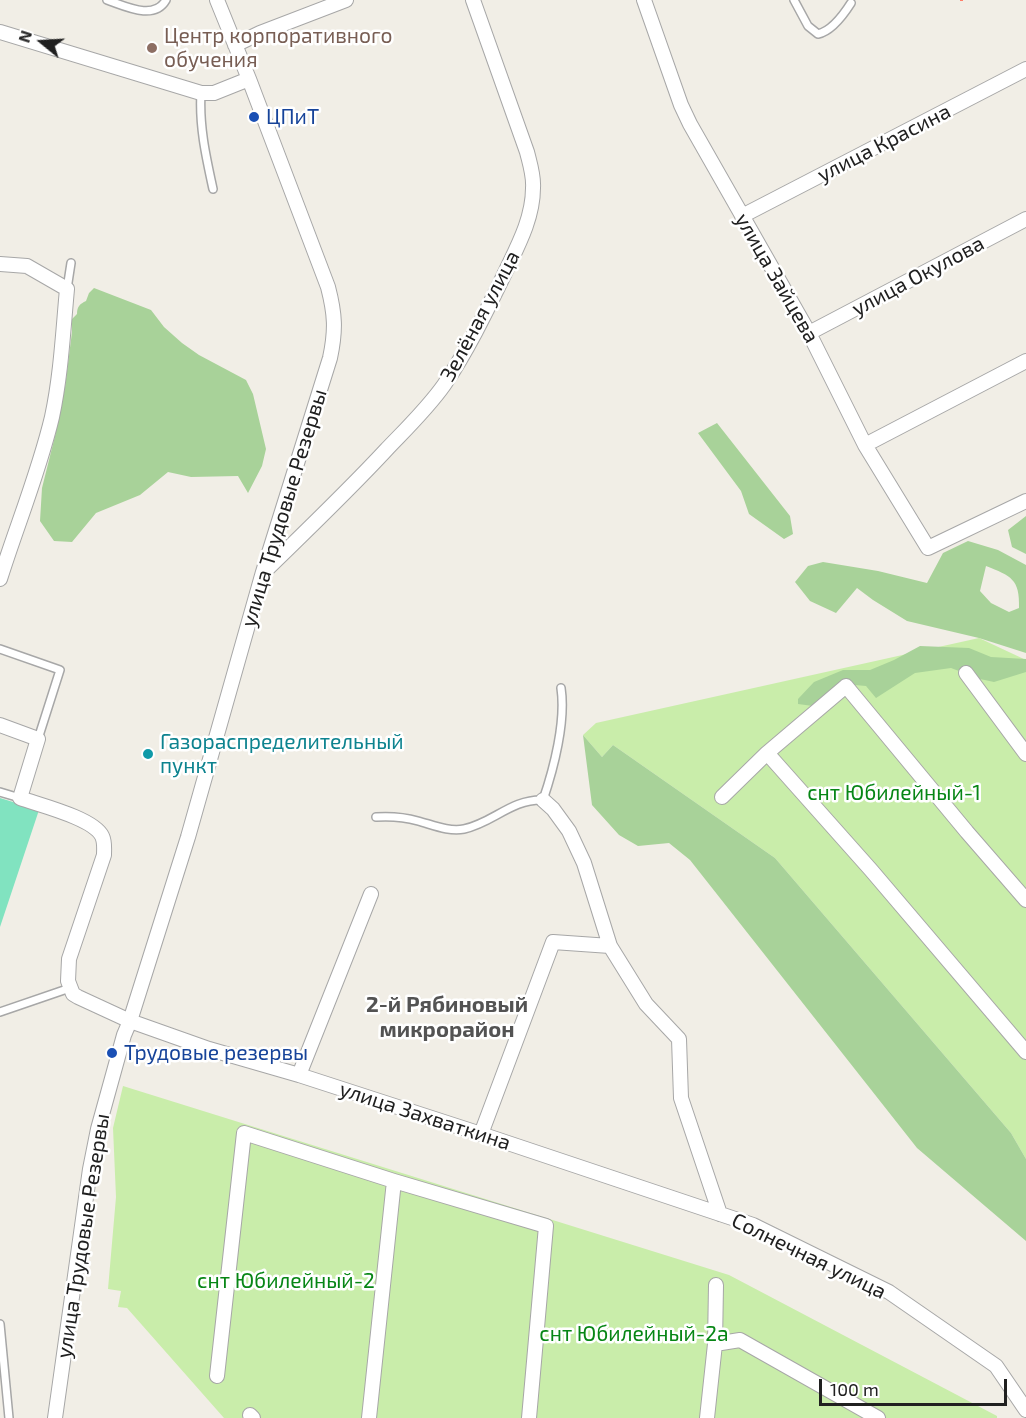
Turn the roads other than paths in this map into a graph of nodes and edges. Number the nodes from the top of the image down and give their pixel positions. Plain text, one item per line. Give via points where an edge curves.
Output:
1 (107, 0) edge
2 (166, 0) edge
3 (217, 0) edge
4 (346, 0) edge
5 (473, 0) edge
6 (644, 0) edge
7 (794, 0) edge
8 (851, 3) dead end
9 (0, 32) edge
10 (235, 45) junction
11 (1026, 69) edge
12 (249, 79) junction
13 (201, 93) junction
14 (213, 189) dead end
15 (742, 216) junction
16 (1026, 219) edge
17 (71, 263) dead end
18 (0, 264) edge
19 (67, 289) junction
20 (809, 333) junction
21 (1026, 362) edge
22 (865, 445) junction
23 (1026, 501) edge
24 (263, 572) junction
25 (0, 579) edge
26 (0, 649) edge
27 (966, 673) dead end
28 (561, 688) dead end
29 (0, 725) edge
30 (38, 739) junction
31 (767, 753) junction
32 (1026, 754) edge
33 (0, 792) edge
34 (722, 797) dead end
35 (20, 798) junction
36 (543, 800) junction
37 (376, 818) dead end
38 (371, 894) dead end
39 (1026, 900) edge
40 (610, 946) junction
41 (70, 988) junction
42 (0, 1011) edge
43 (130, 1021) junction
44 (1026, 1052) edge
45 (299, 1076) junction
46 (481, 1134) junction
47 (394, 1180) junction
48 (720, 1214) junction
49 (717, 1285) dead end
50 (0, 1324) edge
51 (715, 1344) junction
52 (217, 1376) dead end
53 (1026, 1410) edge
54 (9, 1418) edge
55 (55, 1418) edge
56 (369, 1418) edge
57 (530, 1418) edge
58 (707, 1418) edge
59 (878, 1418) edge

1 - 2 lane via 151,11
3 - 10 street, улица Трудовые Резервы
4 - 10 street
5 - 24 street, Зелёная улица via 527,152 534,186 529,219 465,352 428,406
6 - 15 street, улица Зайцева via 690,124
7 - 8 lane via 808,26 818,34 824,33
9 - 13 street
10 - 12 street, улица Трудовые Резервы
11 - 15 street, улица Красина
12 - 13 street via 214,93
12 - 24 street, улица Трудовые Резервы via 328,287 335,327 330,358
13 - 14 lane via 202,132
15 - 20 street, улица Зайцева
16 - 20 street, улица Окулова
17 - 19 lane
18 - 19 street via 27,266
19 - 25 street via 52,417
20 - 22 street, улица Зайцева
21 - 22 street
22 - 23 street, улица Зайцева via 928,548
24 - 43 street, улица Трудовые Резервы via 188,837
26 - 30 lane via 60,670
27 - 32 street
28 - 36 lane via 556,755
29 - 30 street
30 - 35 street
31 - 34 street
31 - 39 street via 846,686
31 - 44 street
33 - 35 lane
35 - 41 street via 83,820 104,838 104,855 69,959
36 - 37 lane via 517,804 464,829 447,829 403,817
36 - 40 street, Солнечная улица via 568,831 585,863
38 - 45 street
40 - 46 street via 553,942
40 - 48 street, Солнечная улица via 646,1004 679,1039 681,1098
41 - 42 lane
41 - 43 street via 84,1001
43 - 45 street, улица Захваткина
43 - 55 street, улица Трудовые Резервы via 109,1087 90,1169
45 - 46 street, улица Захваткина
46 - 48 street, улица Захваткина
47 - 52 street via 244,1133
47 - 56 street
47 - 57 street via 546,1226
48 - 53 street, Солнечная улица via 753,1225 888,1292 996,1366
49 - 51 street
50 - 54 lane
51 - 58 street
51 - 59 street via 740,1340

